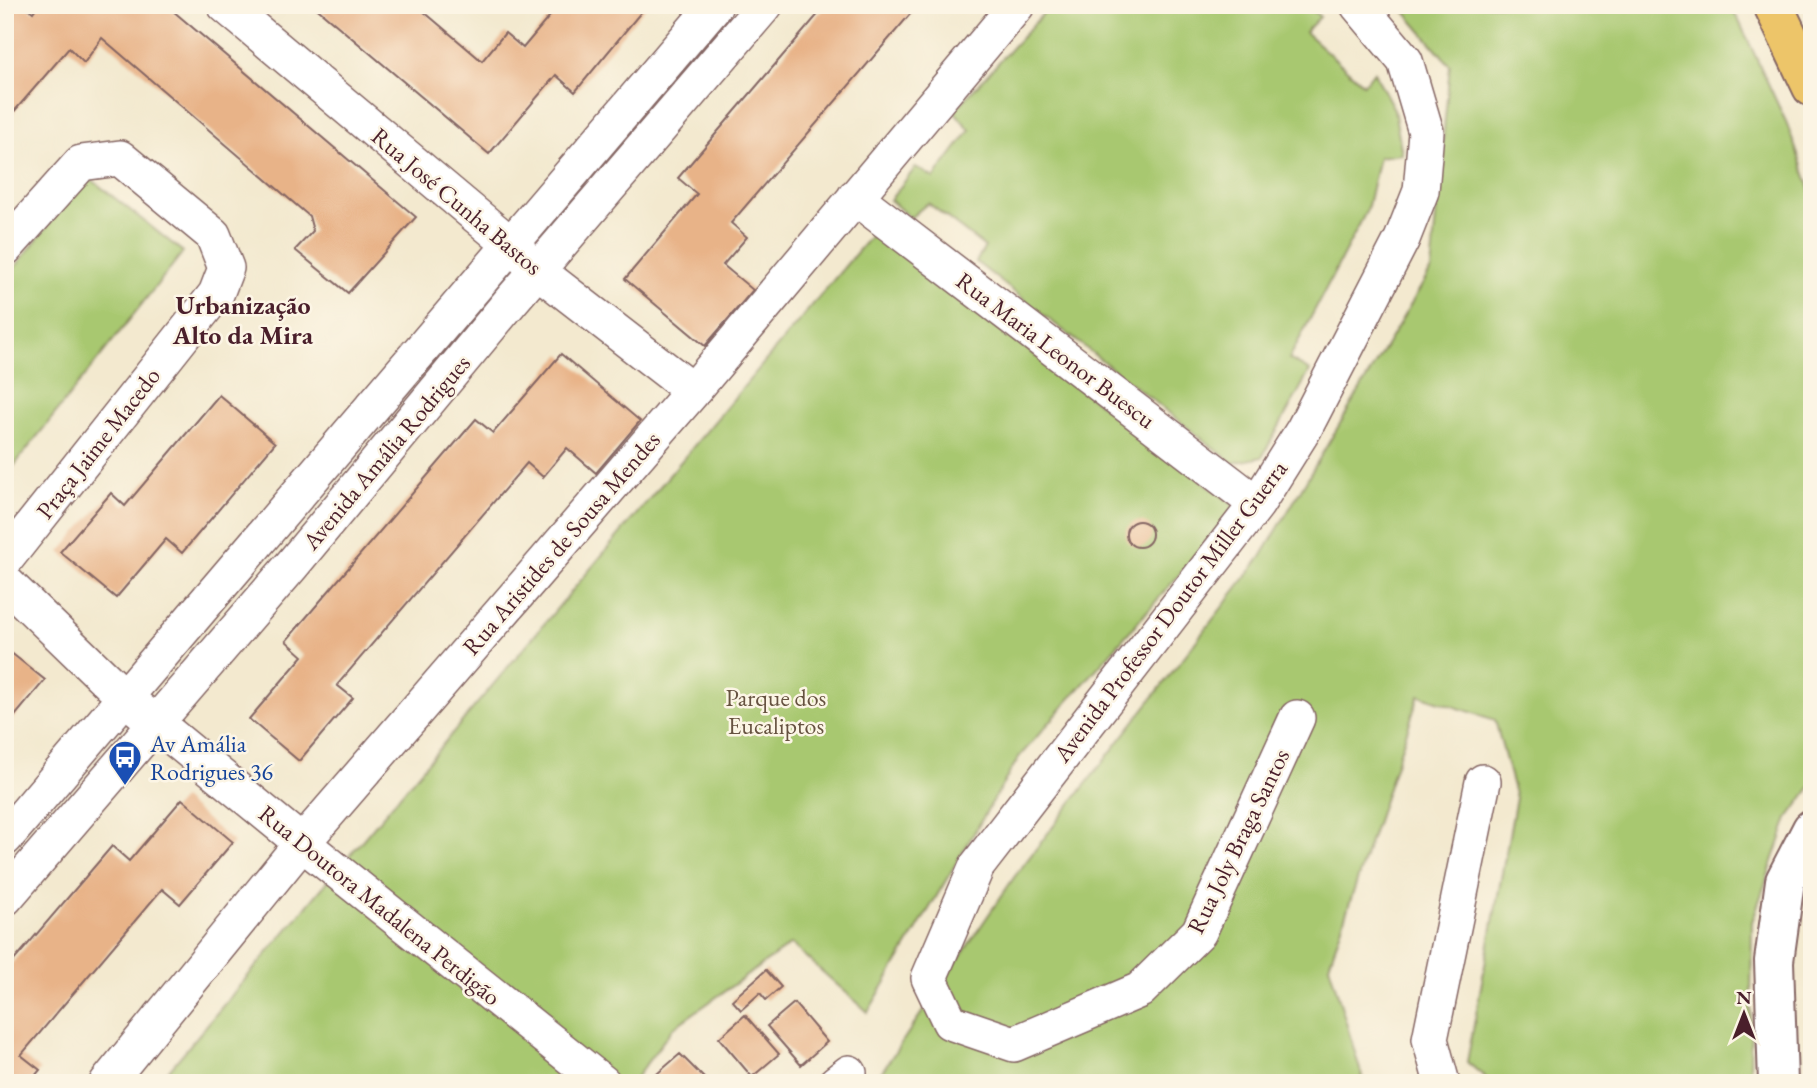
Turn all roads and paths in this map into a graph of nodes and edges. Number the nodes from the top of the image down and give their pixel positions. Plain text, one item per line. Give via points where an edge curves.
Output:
1 (225, 5) edge
2 (715, 5) edge
3 (765, 5) edge
4 (1017, 5) edge
5 (1358, 5) edge
6 (1773, 5) edge
7 (1812, 87) edge
8 (855, 197) junction
9 (510, 244) junction
10 (5, 248) edge
11 (538, 271) junction
12 (693, 391) junction
13 (1257, 504) junction
14 (5, 560) edge
15 (5, 582) edge
16 (124, 697) junction
17 (1297, 718) dead end
18 (156, 723) junction
19 (1483, 782) dead end
20 (1812, 829) edge
21 (5, 838) edge
22 (302, 843) junction
23 (977, 866) joint
24 (5, 898) edge
25 (107, 1083) edge
26 (603, 1083) edge
27 (1442, 1083) edge
28 (1778, 1083) edge

1 - 9 street, Rua José Cunha Bastos
2 - 9 street, Avenida Amália Rodrigues
3 - 11 street, Avenida Amália Rodrigues
4 - 8 street, Rua Aristides de Sousa Mendes
5 - 13 street, Avenida Professor Doutor Miller Guerra via 1405,61 1426,132 1421,191 1402,239 1304,429
6 - 7 highway
8 - 12 street, Rua Aristides de Sousa Mendes
8 - 13 street, Rua Maria Leonor Buescu
9 - 11 street, Rua José Cunha Bastos
9 - 16 street, Avenida Amália Rodrigues
10 - 14 street, Praça Jaime Macedo via 81,163 120,158 213,235 226,268 216,294
11 - 12 street, Rua José Cunha Bastos
11 - 18 street, Avenida Amália Rodrigues
12 - 22 street, Rua Aristides de Sousa Mendes
13 - 23 street, Avenida Professor Doutor Miller Guerra
15 - 16 street, Rua Doutora Madalena Perdigão
16 - 18 street, Rua Doutora Madalena Perdigão
16 - 21 street, Avenida Amália Rodrigues
17 - 23 street, Rua Joly Braga Santos via 1199,932 1140,990 1014,1044 950,1022 929,978
18 - 22 street, Rua Doutora Madalena Perdigão
18 - 24 street, Avenida Amália Rodrigues
19 - 27 street via 1430,1040
20 - 28 street via 1785,881 1774,961
22 - 25 street, Rua Aristides de Sousa Mendes
22 - 26 street, Rua Doutora Madalena Perdigão

